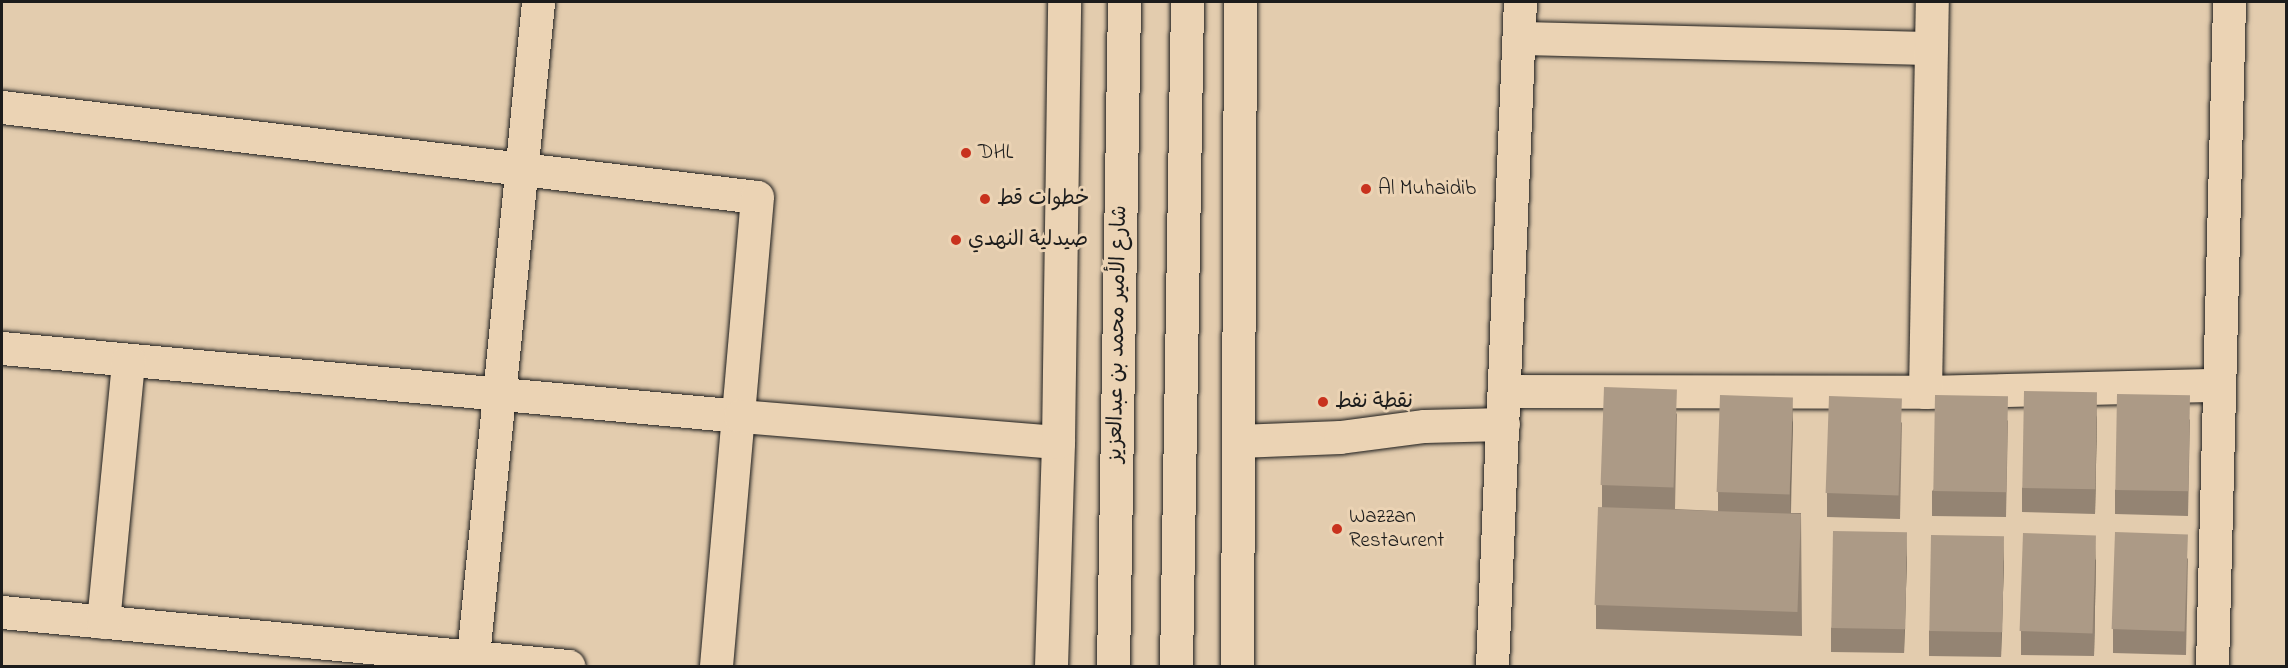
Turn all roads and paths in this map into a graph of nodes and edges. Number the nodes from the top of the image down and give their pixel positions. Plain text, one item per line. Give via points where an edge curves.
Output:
1 (538, 2) edge
2 (1064, 2) edge
3 (1124, 2) edge
4 (1187, 2) edge
5 (1240, 2) edge
6 (1520, 2) edge
7 (1932, 2) edge
8 (2229, 2) edge
9 (1519, 38) junction
10 (1931, 48) junction
11 (2, 107) edge
12 (522, 170) junction
13 (2, 348) edge
14 (128, 360) junction
15 (2219, 385) junction
16 (1504, 391) junction
17 (1925, 392) junction
18 (499, 394) junction
19 (740, 416) junction
20 (1503, 424) junction
21 (1238, 441) junction
22 (1058, 442) junction
23 (2, 612) edge
24 (103, 622) junction
25 (472, 662) edge
26 (568, 666) edge
27 (716, 666) edge
28 (1051, 666) edge
29 (1113, 666) edge
30 (1176, 666) edge
31 (1237, 666) edge
32 (1492, 666) edge
33 (2212, 666) edge

1 - 12 street
2 - 22 street
3 - 29 street, شارع الأمير محمد بن عبدالعزيز
4 - 30 street
5 - 21 street
6 - 9 street
7 - 10 street
8 - 15 street
9 - 10 street
9 - 16 street
10 - 17 street
11 - 12 street
12 - 18 street
12 - 19 street via 758,197
13 - 14 street
14 - 18 street
14 - 24 street
15 - 17 street
15 - 33 street
16 - 17 street
16 - 20 street
18 - 19 street
18 - 25 street
19 - 22 street
19 - 27 street
20 - 21 street via 1424,426 1340,437
20 - 32 street
21 - 31 street
22 - 28 street
23 - 24 street
24 - 25 street
25 - 26 street

